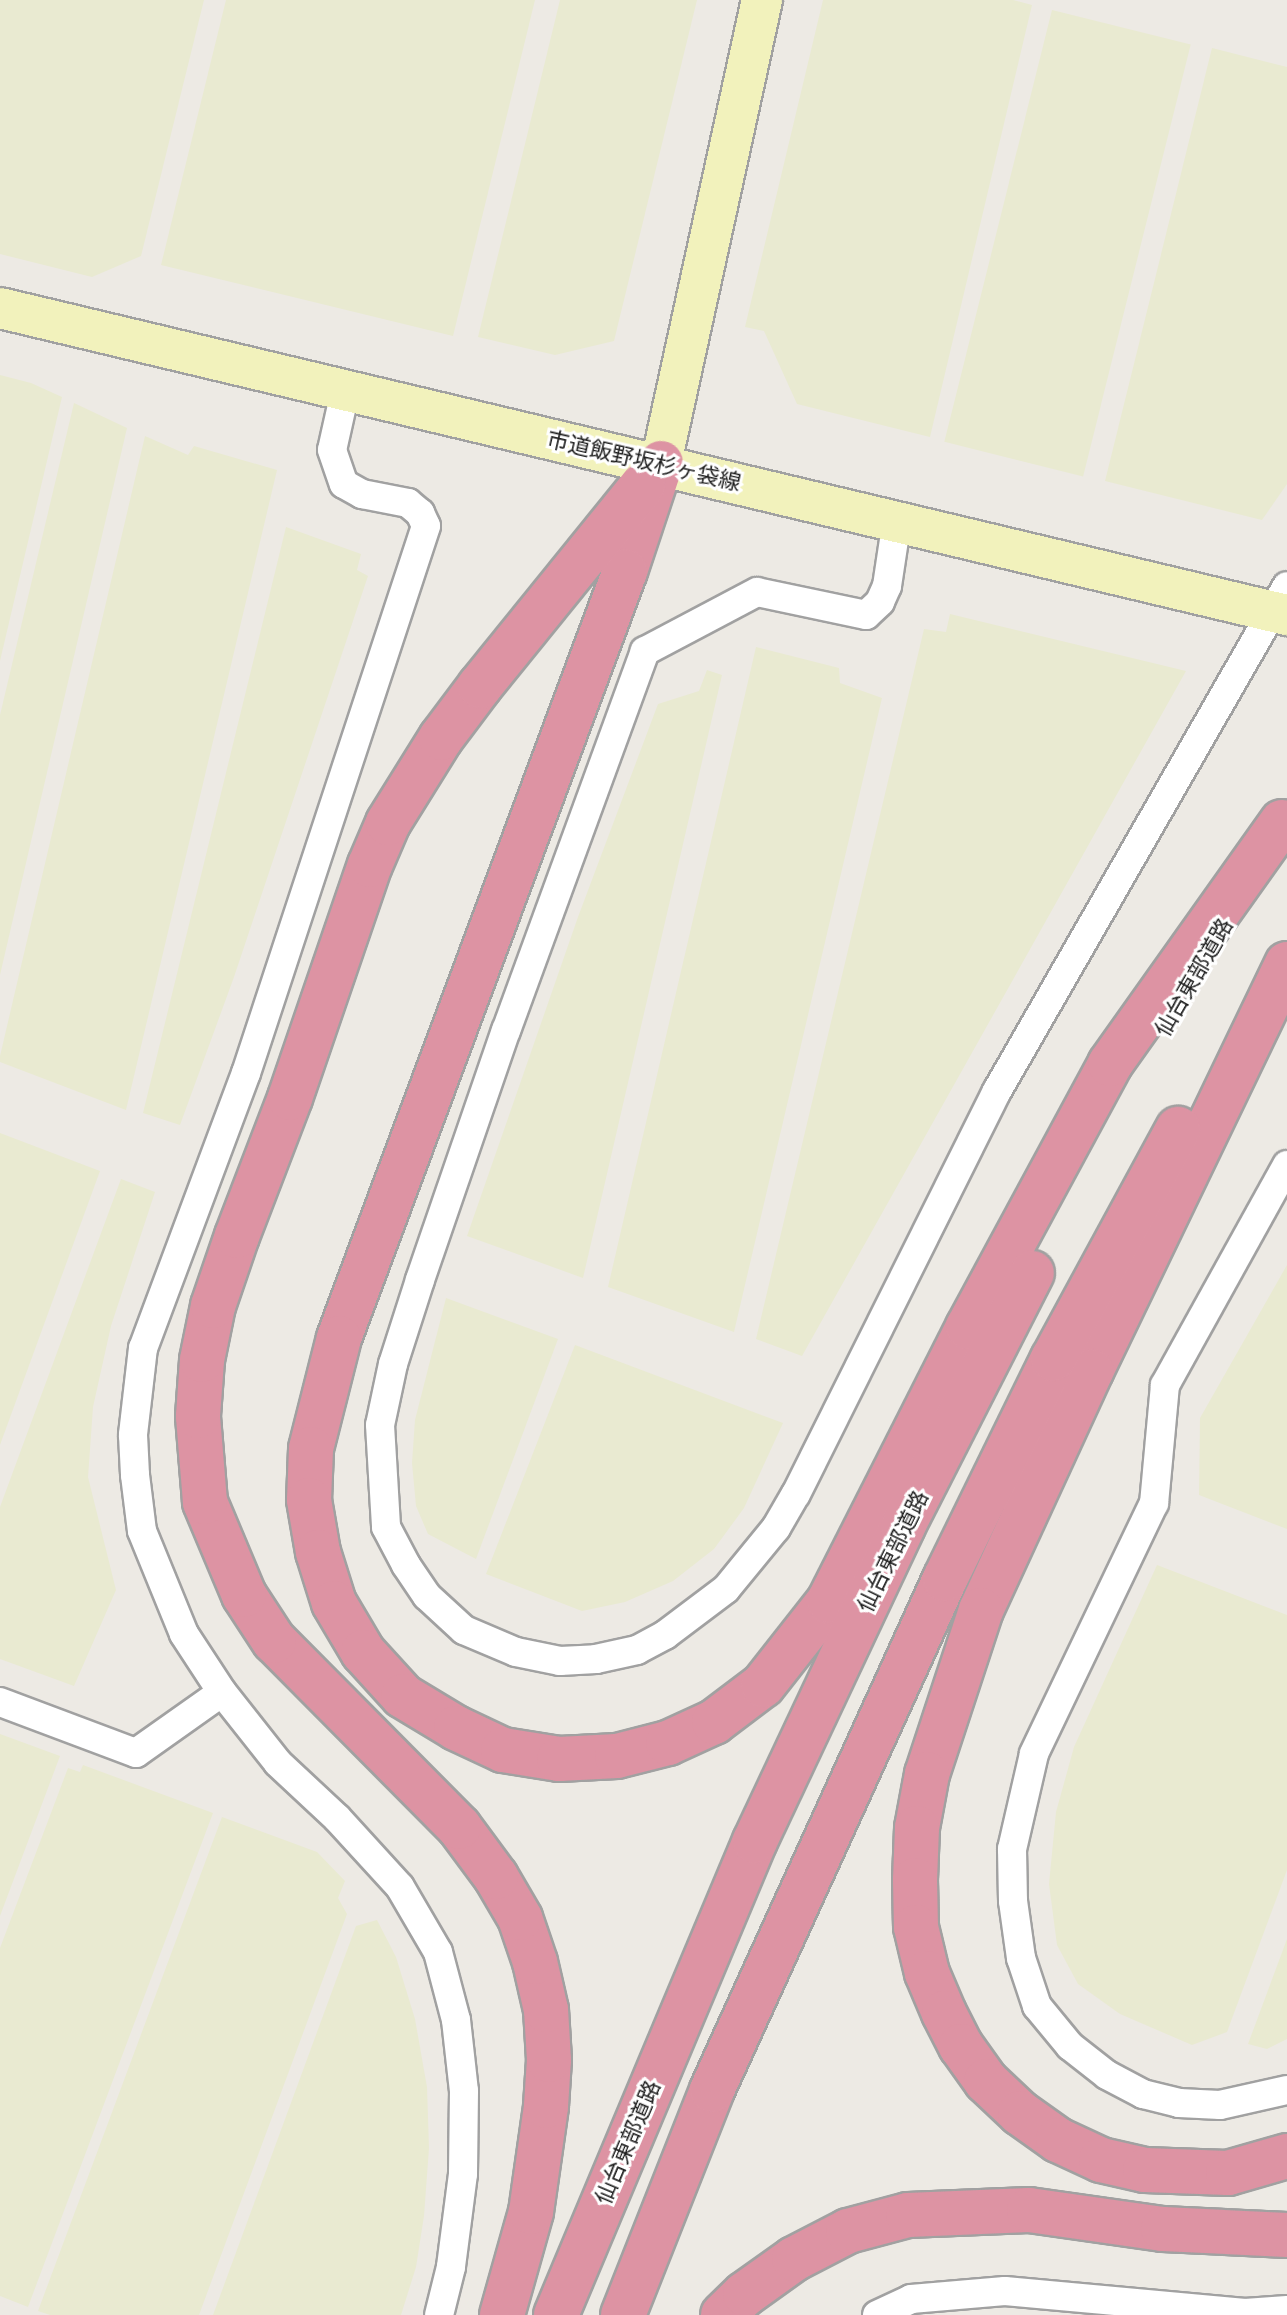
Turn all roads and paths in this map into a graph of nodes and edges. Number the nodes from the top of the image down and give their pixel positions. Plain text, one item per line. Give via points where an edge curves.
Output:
1 (762, 0) edge
2 (0, 308) edge
3 (345, 392) junction
4 (661, 463) junction
5 (897, 520) junction
6 (1282, 604) edge
7 (1285, 819) edge
8 (1287, 935) edge
9 (1287, 964) edge
10 (1287, 1165) edge
11 (222, 1692) junction
12 (0, 1702) edge
13 (1287, 2090) edge
14 (1287, 2156) edge
15 (1287, 2235) edge
16 (1287, 2310) edge
17 (439, 2315) edge
18 (502, 2315) edge
19 (556, 2315) edge
20 (623, 2315) edge
21 (723, 2315) edge
22 (877, 2315) edge

1 - 4 street
2 - 3 street, 市道飯野坂杉ヶ袋線
3 - 4 street, 市道飯野坂杉ヶ袋線
3 - 11 street via 332,450 344,484 362,494 408,503 426,526 246,1073 160,1295 143,1348 133,1435 142,1531 184,1634
4 - 5 street, 市道飯野坂杉ヶ袋線
4 - 7 highway via 339,1338 311,1449 309,1500 334,1603 363,1652 403,1696 456,1728 503,1750 559,1759 617,1756 668,1743 714,1722 763,1685 829,1601 1110,1064
4 - 18 highway via 480,686 388,823 237,1236 213,1306 202,1360 198,1416 205,1502 244,1595 274,1641 459,1827 520,1918 535,1962 546,2010 546,2106 531,2212
5 - 6 street, 市道飯野坂杉ヶ袋線
5 - 6 street via 887,586 866,615 757,592 645,651 420,1280 380,1425 386,1527 427,1596 464,1630 516,1652 560,1661 637,1650 726,1589 776,1528 997,1091
7 - 19 highway, 仙台東部道路 via 1136,1077 903,1526 755,1841
8 - 20 highway via 1053,1359 945,1579 712,2090
9 - 14 highway via 981,1610 927,1774 915,1880 916,1927 944,2013 986,2081 1020,2113 1058,2140 1101,2160 1145,2170 1228,2173
10 - 13 street via 1165,1385 1154,1503 1034,1754 1012,1849 1021,1958 1037,2006 1070,2046 1143,2094 1179,2103 1220,2105
11 - 12 street via 136,1753
11 - 17 street via 278,1763 400,1887 438,1952 449,1984 464,2091 463,2174
15 - 21 highway via 1163,2229 1029,2210 908,2215 848,2231 794,2259
16 - 22 street via 1245,2313 1005,2291 911,2299

